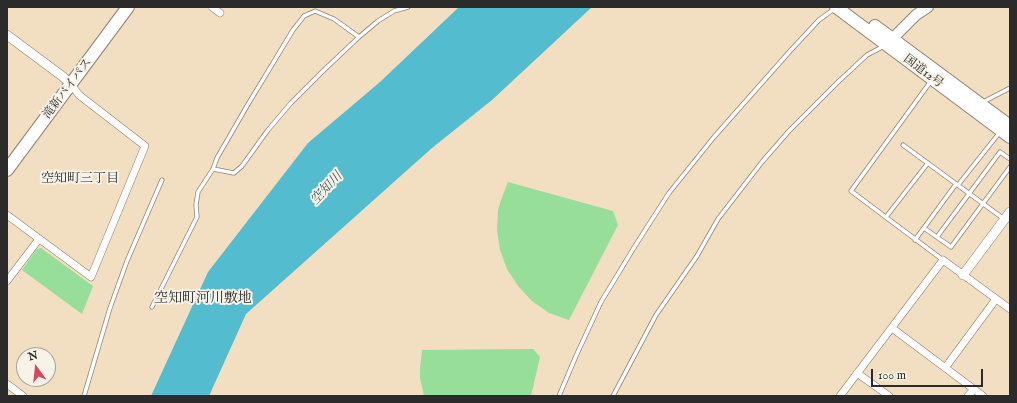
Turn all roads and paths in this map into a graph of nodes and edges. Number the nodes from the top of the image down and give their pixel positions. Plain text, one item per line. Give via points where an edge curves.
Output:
1 (128, 7) edge
2 (212, 7) edge
3 (408, 7) edge
4 (836, 7) edge
5 (850, 7) edge
6 (928, 7) edge
7 (220, 13) dead end
8 (876, 32) junction
9 (7, 35) edge
10 (359, 37) junction
11 (890, 41) junction
12 (933, 79) junction
13 (71, 84) junction
14 (1010, 88) edge
15 (980, 103) junction
16 (1007, 131) edge
17 (904, 145) dead end
18 (1010, 159) edge
19 (928, 163) junction
20 (1010, 167) edge
21 (213, 169) junction
22 (7, 170) edge
23 (162, 180) dead end
24 (957, 185) junction
25 (969, 193) junction
26 (983, 204) junction
27 (7, 215) edge
28 (1007, 216) edge
29 (886, 217) junction
30 (924, 228) junction
31 (937, 237) junction
32 (39, 239) junction
33 (915, 240) junction
34 (943, 260) junction
35 (963, 275) junction
36 (7, 281) edge
37 (996, 299) junction
38 (152, 307) dead end
39 (1010, 310) edge
40 (892, 328) junction
41 (945, 368) junction
42 (857, 373) junction
43 (8, 388) edge
44 (974, 389) junction
45 (23, 396) edge
46 (84, 396) edge
47 (559, 396) edge
48 (613, 396) edge
49 (840, 396) edge
50 (889, 396) edge
51 (968, 396) edge
52 (983, 396) edge

1 - 13 highway, 滝新バイパス
2 - 7 street
3 - 10 lane via 394,11
4 - 8 highway, 国道12号
4 - 47 lane via 819,20 791,50 669,193 601,302
5 - 8 highway, 国道12号
6 - 11 main road via 916,15
8 - 11 highway, 国道12号
9 - 13 street
10 - 21 lane via 291,103 242,166 234,173
10 - 21 lane via 334,19 316,11 304,16 247,106
11 - 12 highway, 国道12号
11 - 15 highway, 国道12号
11 - 48 lane via 867,55 838,82 789,131 757,168 718,219 656,315
12 - 16 highway, 国道12号
12 - 29 lane via 851,191
13 - 22 highway, 滝新バイパス
13 - 32 street via 79,94 146,146 91,277
14 - 15 lane
15 - 16 highway, 国道12号
16 - 24 lane
17 - 19 lane
18 - 25 lane via 1000,152
19 - 24 lane
19 - 29 lane
20 - 26 lane
21 - 38 lane via 198,192 197,217 192,229
23 - 46 lane via 110,308
24 - 25 lane
24 - 30 lane
25 - 26 lane
25 - 31 lane
26 - 28 lane
26 - 31 lane via 951,247
27 - 32 street
28 - 35 street
29 - 33 lane
30 - 31 lane
30 - 33 lane
32 - 36 street
33 - 34 lane
34 - 35 street
34 - 40 street
35 - 37 street
37 - 39 street
37 - 41 street
40 - 41 street
40 - 42 street
41 - 44 street
42 - 49 street
42 - 50 street
43 - 45 street
44 - 51 street
44 - 52 street

